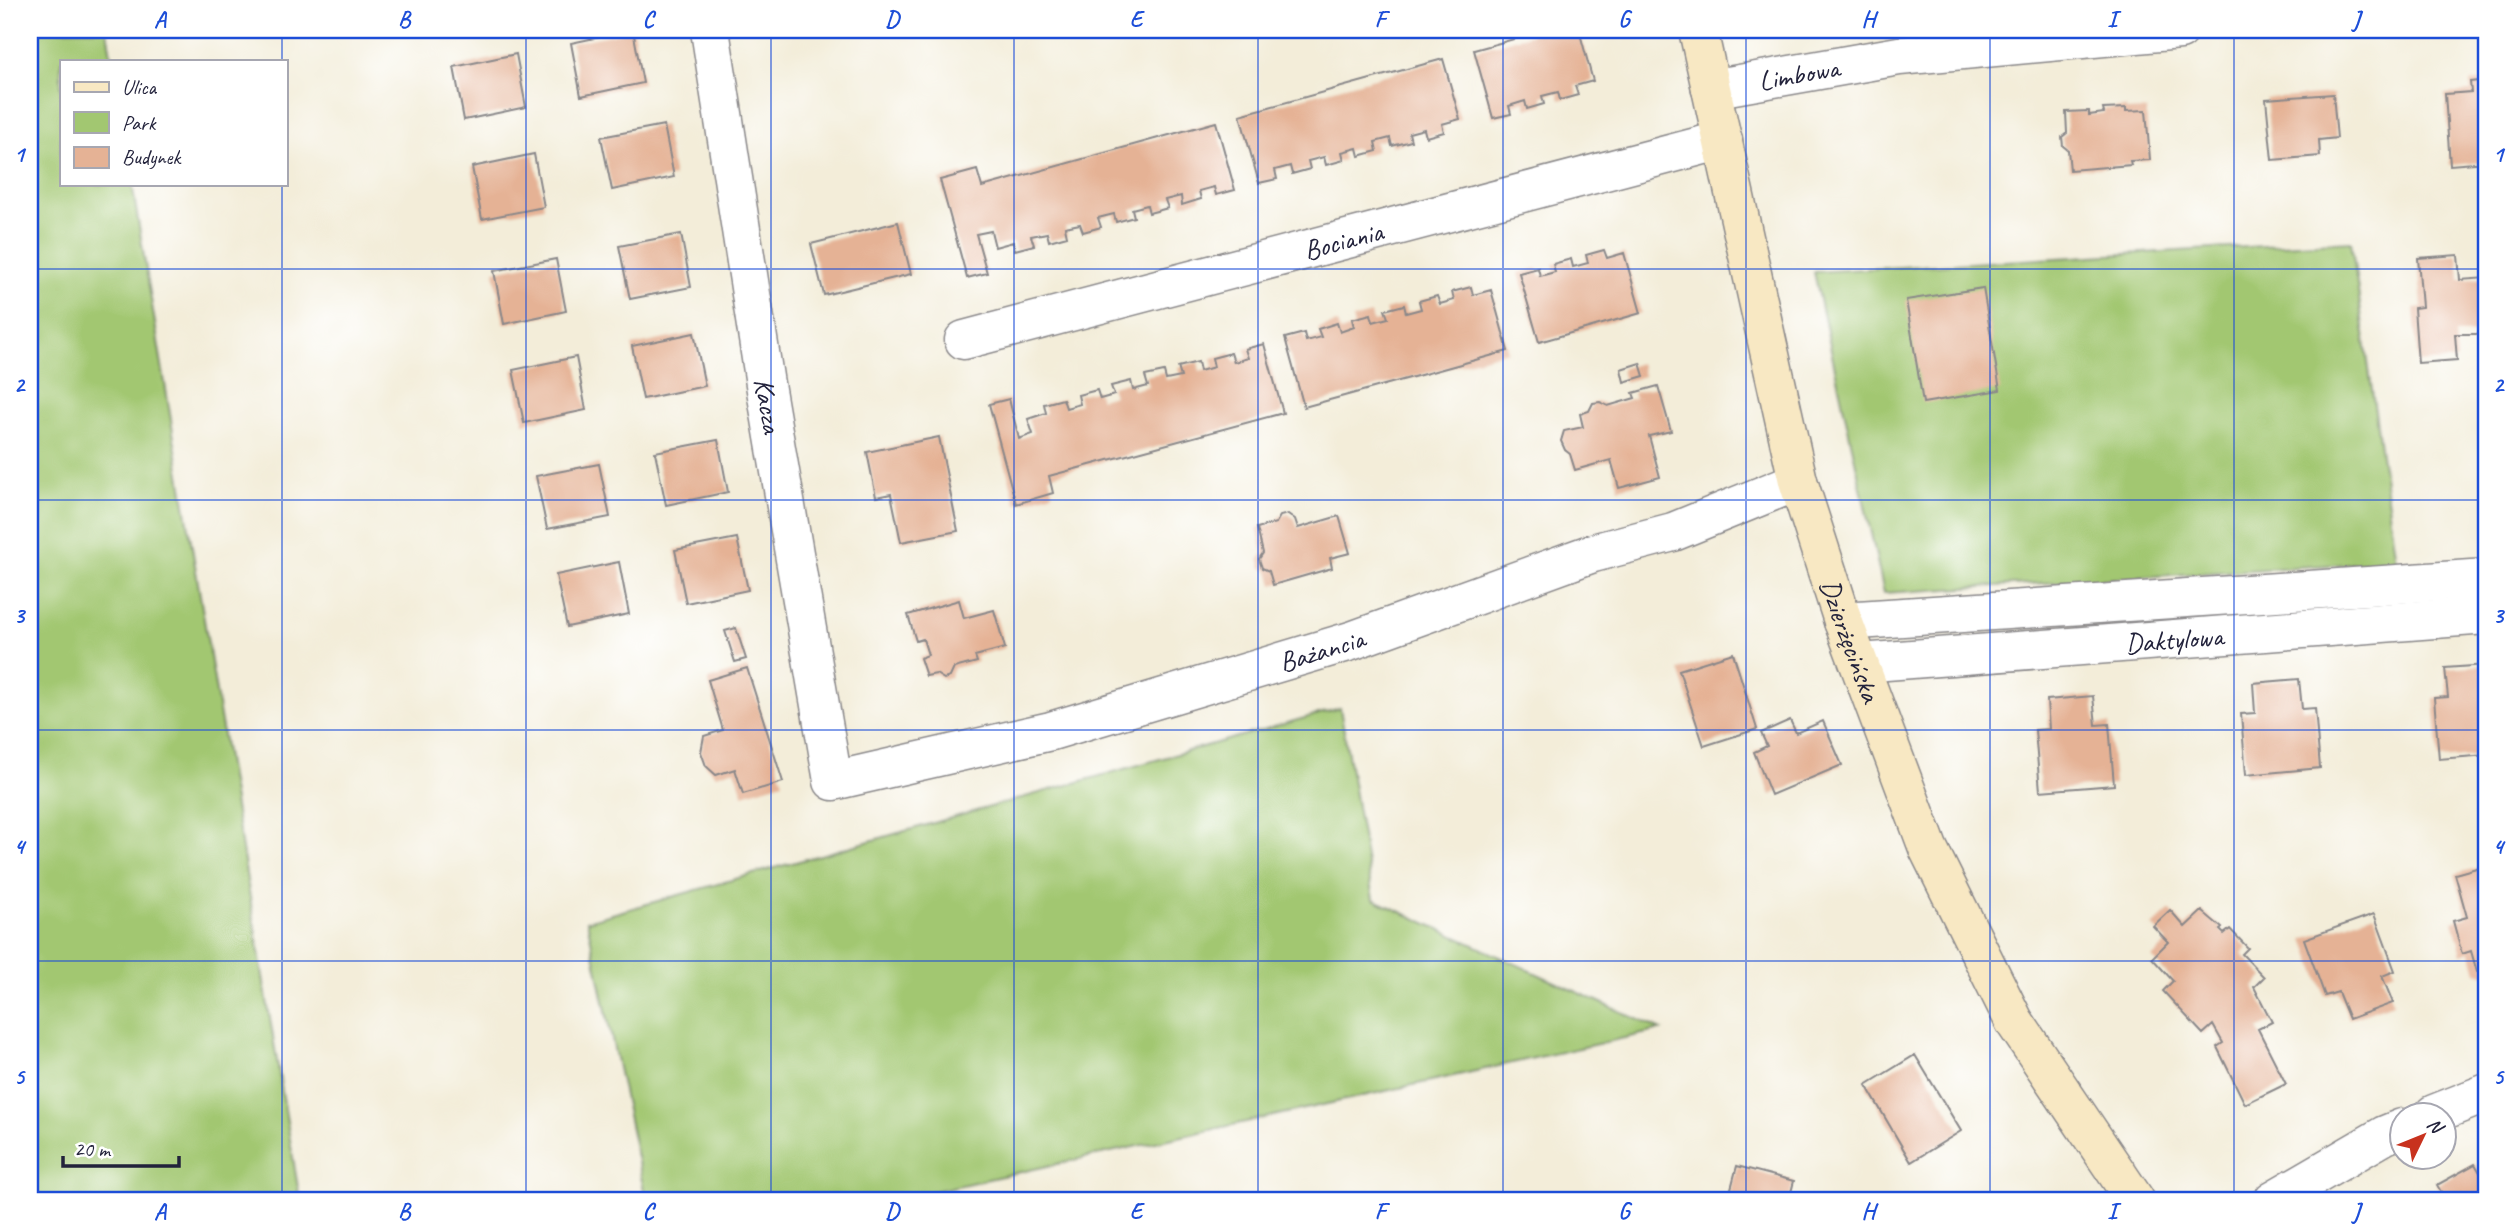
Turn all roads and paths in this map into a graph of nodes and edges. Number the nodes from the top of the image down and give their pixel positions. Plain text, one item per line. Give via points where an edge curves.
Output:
1 (710, 30) edge
2 (1698, 30) edge
3 (2180, 30) edge
4 (2114, 32) edge
5 (1711, 89) junction
6 (1723, 140) junction
7 (964, 340) dead end
8 (1798, 481) junction
9 (2487, 578) edge
10 (2487, 615) edge
11 (1843, 621) junction
12 (1860, 663) junction
13 (833, 781) joint
14 (2487, 1093) edge
15 (2458, 1105) edge
16 (2388, 1134) edge
17 (2135, 1200) edge
18 (2273, 1200) edge

1 - 13 street, Kacza
2 - 5 street, Dzierżęcińska
3 - 4 street, Limbowa
4 - 5 street, Limbowa via 1899,55
5 - 6 street, Dzierżęcińska
6 - 7 street, Bociania
6 - 8 street, Dzierżęcińska
8 - 11 street, Dzierżęcińska
8 - 13 street, Bażancia via 1672,532 1593,553 1351,640 1051,731
9 - 11 street
10 - 12 street, Daktylowa
11 - 12 street, Dzierżęcińska
12 - 17 street, Dzierżęcińska via 1928,848 2014,1021
14 - 15 street
16 - 18 street

